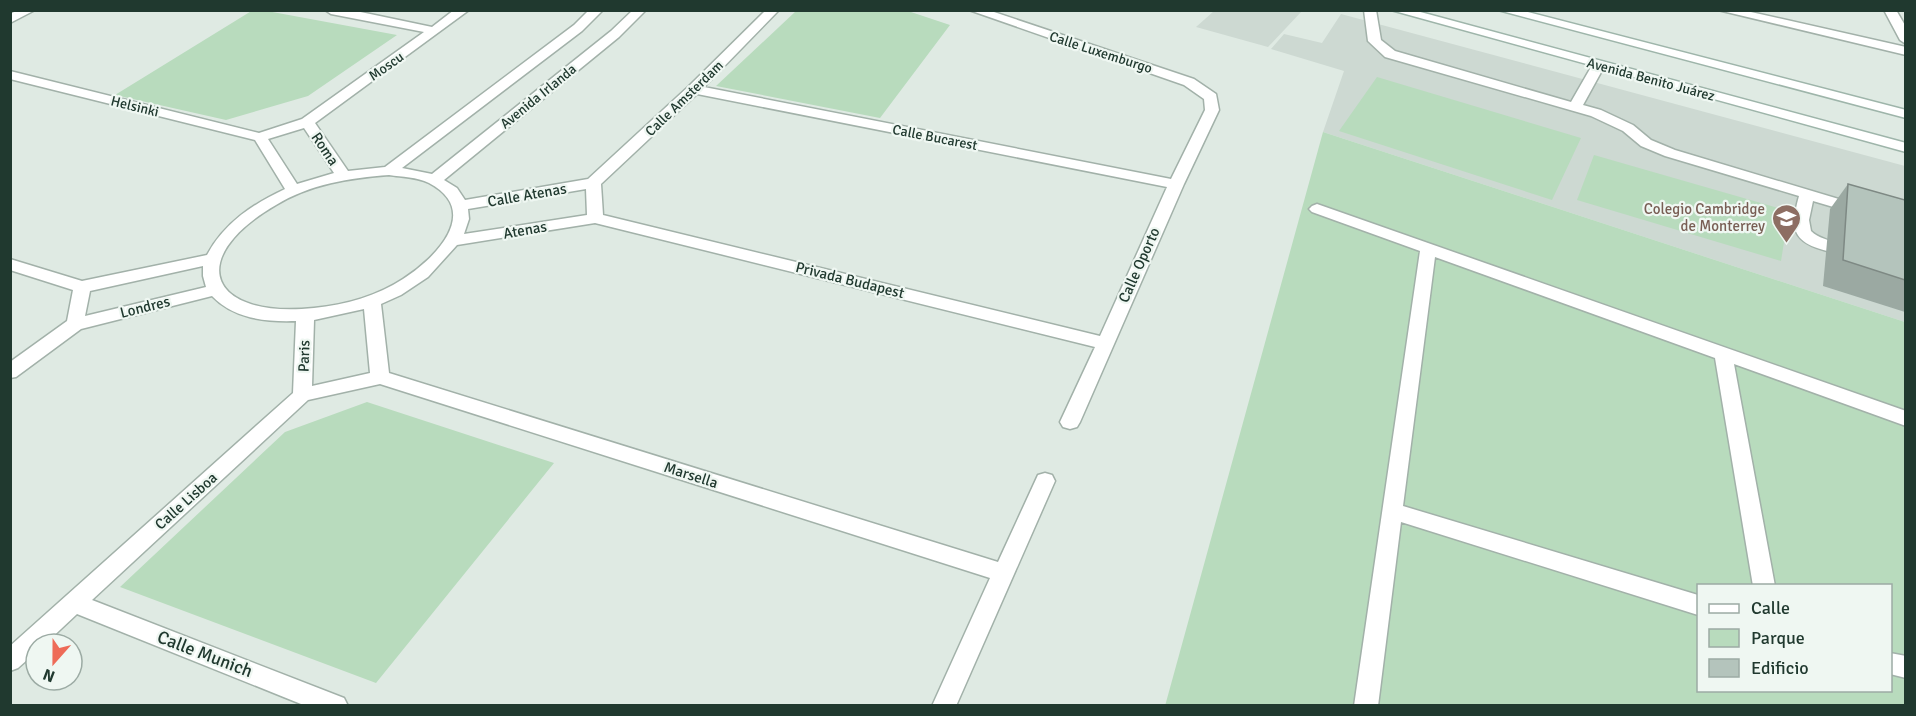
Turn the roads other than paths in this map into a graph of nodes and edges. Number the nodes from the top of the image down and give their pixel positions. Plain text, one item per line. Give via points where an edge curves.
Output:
1 (29, 10) edge
2 (331, 10) edge
3 (464, 10) edge
4 (597, 10) edge
5 (640, 10) edge
6 (773, 10) edge
7 (975, 10) edge
8 (1370, 10) edge
9 (1396, 10) edge
10 (1504, 10) edge
11 (1724, 10) edge
12 (1890, 10) edge
13 (10, 19) edge
14 (435, 31) junction
15 (1905, 40) edge
16 (1905, 51) edge
17 (1599, 65) junction
18 (10, 75) edge
19 (694, 89) junction
20 (1575, 106) junction
21 (1212, 110) joint
22 (1905, 114) edge
23 (307, 122) junction
24 (260, 137) junction
25 (1905, 148) edge
26 (389, 171) junction
27 (343, 176) junction
28 (434, 180) junction
29 (593, 183) junction
30 (1176, 184) junction
31 (293, 190) junction
32 (1807, 194) junction
33 (460, 206) junction
34 (1317, 208) dead end
35 (1873, 213) edge
36 (595, 218) junction
37 (454, 241) junction
38 (1827, 246) dead end
39 (1428, 249) junction
40 (212, 259) junction
41 (10, 264) edge
42 (82, 287) junction
43 (216, 291) junction
44 (372, 301) junction
45 (305, 316) junction
46 (75, 324) junction
47 (1104, 343) junction
48 (1722, 354) junction
49 (10, 372) edge
50 (380, 377) junction
51 (302, 395) junction
52 (1905, 419) edge
53 (1070, 422) dead end
54 (1045, 481) dead end
55 (1393, 511) junction
56 (1002, 573) junction
57 (1764, 584) edge
58 (75, 603) junction
59 (1697, 605) edge
60 (10, 661) edge
61 (336, 705) edge
62 (944, 705) edge
63 (1366, 705) edge

1 - 13 street
2 - 14 street
3 - 14 street, Moscu
4 - 26 street, Avenida Irlanda
5 - 28 street, Avenida Irlanda
6 - 19 street, Calle Amsterdam
7 - 21 street, Calle Luxemburgo via 1189,82 1211,97
8 - 20 street via 1372,39 1390,54
9 - 17 street, Avenida Benito Juárez
10 - 22 street, Avenida Benito Juárez
11 - 16 street
12 - 15 street
14 - 23 street, Moscu
17 - 20 street
17 - 25 street, Avenida Benito Juárez
18 - 24 street, Helsinki
19 - 29 street, Calle Amsterdam
19 - 30 street, Calle Bucarest
20 - 32 street via 1614,120 1646,143 1664,150
21 - 30 street, Calle Oporto
23 - 24 street, Moscu
23 - 27 street, Roma
24 - 31 street
26 - 27 street
26 - 28 street
27 - 31 street
28 - 33 street via 451,192
29 - 33 street, Calle Atenas
29 - 36 street
30 - 47 street, Calle Oporto
31 - 40 street via 249,215 229,233
32 - 35 street
32 - 38 street via 1800,221 1802,231 1809,239
33 - 37 street via 461,223
34 - 39 street
36 - 37 street, Atenas
36 - 47 street, Privada Budapest
37 - 44 street via 435,263 408,284
39 - 48 street
39 - 55 street
40 - 42 street
40 - 43 street
41 - 42 street
42 - 46 street
43 - 45 street via 235,307 266,316
43 - 46 street, Londres
44 - 45 street
44 - 50 street
45 - 51 street, Paris
46 - 49 street
47 - 53 street, Calle Oporto
48 - 52 street
48 - 57 street
50 - 51 street, Calle Lisboa
50 - 56 street, Marsella
51 - 58 street, Calle Lisboa
54 - 56 street
55 - 59 street
55 - 63 street
56 - 62 street
58 - 60 street, Calle Lisboa
58 - 61 street, Calle Munich

